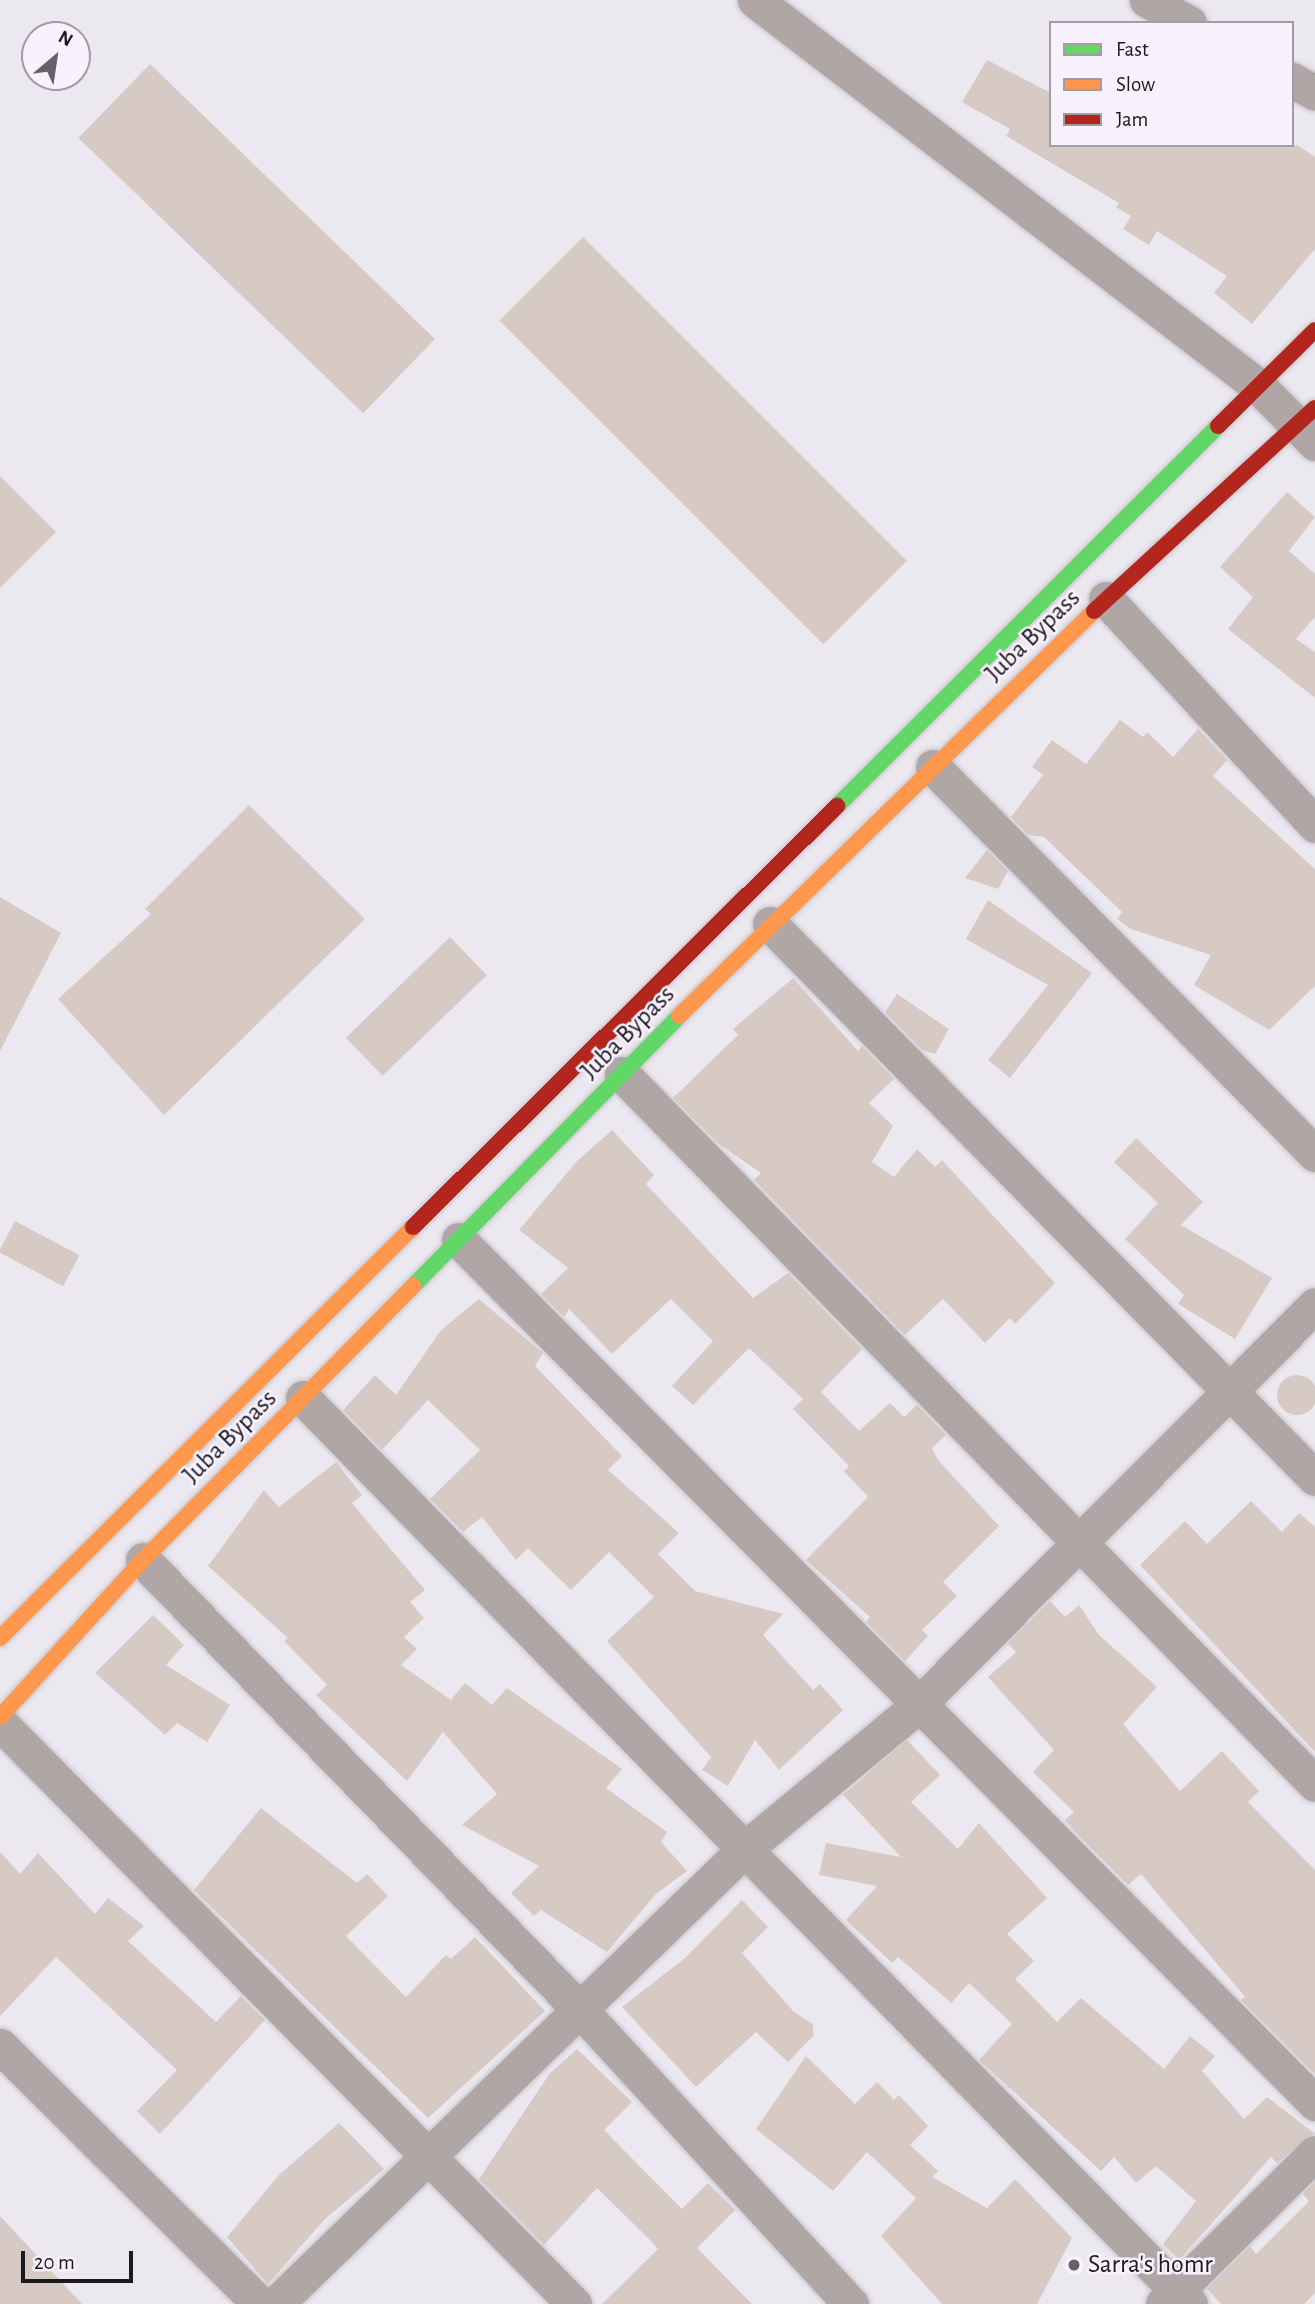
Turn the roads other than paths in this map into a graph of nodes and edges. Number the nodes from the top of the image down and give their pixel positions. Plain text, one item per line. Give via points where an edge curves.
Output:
1 (1147, 0) edge
2 (774, 5) edge
3 (1185, 21) edge
4 (1294, 81) edge
5 (1315, 93) edge
6 (1315, 330) edge
7 (1258, 386) junction
8 (1309, 425) edge
9 (1106, 598) junction
10 (933, 767) junction
11 (1315, 825) edge
12 (770, 924) junction
13 (622, 1074) junction
14 (1315, 1154) edge
15 (459, 1240) junction
16 (1315, 1305) edge
17 (1228, 1390) junction
18 (303, 1398) junction
19 (1315, 1478) edge
20 (1076, 1545) junction
21 (143, 1560) junction
22 (0, 1639) edge
23 (916, 1707) junction
24 (0, 1717) edge
25 (0, 1723) edge
26 (1315, 1784) edge
27 (747, 1847) junction
28 (583, 2013) junction
29 (0, 2046) edge
30 (1315, 2103) edge
31 (1315, 2153) edge
32 (429, 2155) junction
33 (1177, 2299) edge
34 (260, 2304) edge
35 (276, 2304) edge
36 (574, 2304) edge
37 (851, 2304) edge

1 - 3 street
2 - 7 street
4 - 5 street
6 - 7 main road, Juba Bypass
7 - 8 street
7 - 22 main road, Juba Bypass
8 - 9 main road, Juba Bypass
9 - 10 main road, Juba Bypass
9 - 11 street
10 - 12 main road, Juba Bypass
10 - 14 street
12 - 13 main road, Juba Bypass
12 - 17 street
13 - 15 main road, Juba Bypass
13 - 20 street
15 - 18 main road, Juba Bypass
15 - 23 street
16 - 17 street
17 - 19 street
17 - 20 street
18 - 21 main road, Juba Bypass
18 - 27 street
20 - 23 street
20 - 26 street
21 - 24 main road, Juba Bypass
21 - 28 street
23 - 27 street
23 - 30 street
25 - 32 street
27 - 28 street
27 - 33 street
28 - 32 street
28 - 37 street
29 - 34 street
31 - 33 street
32 - 35 street
32 - 36 street

